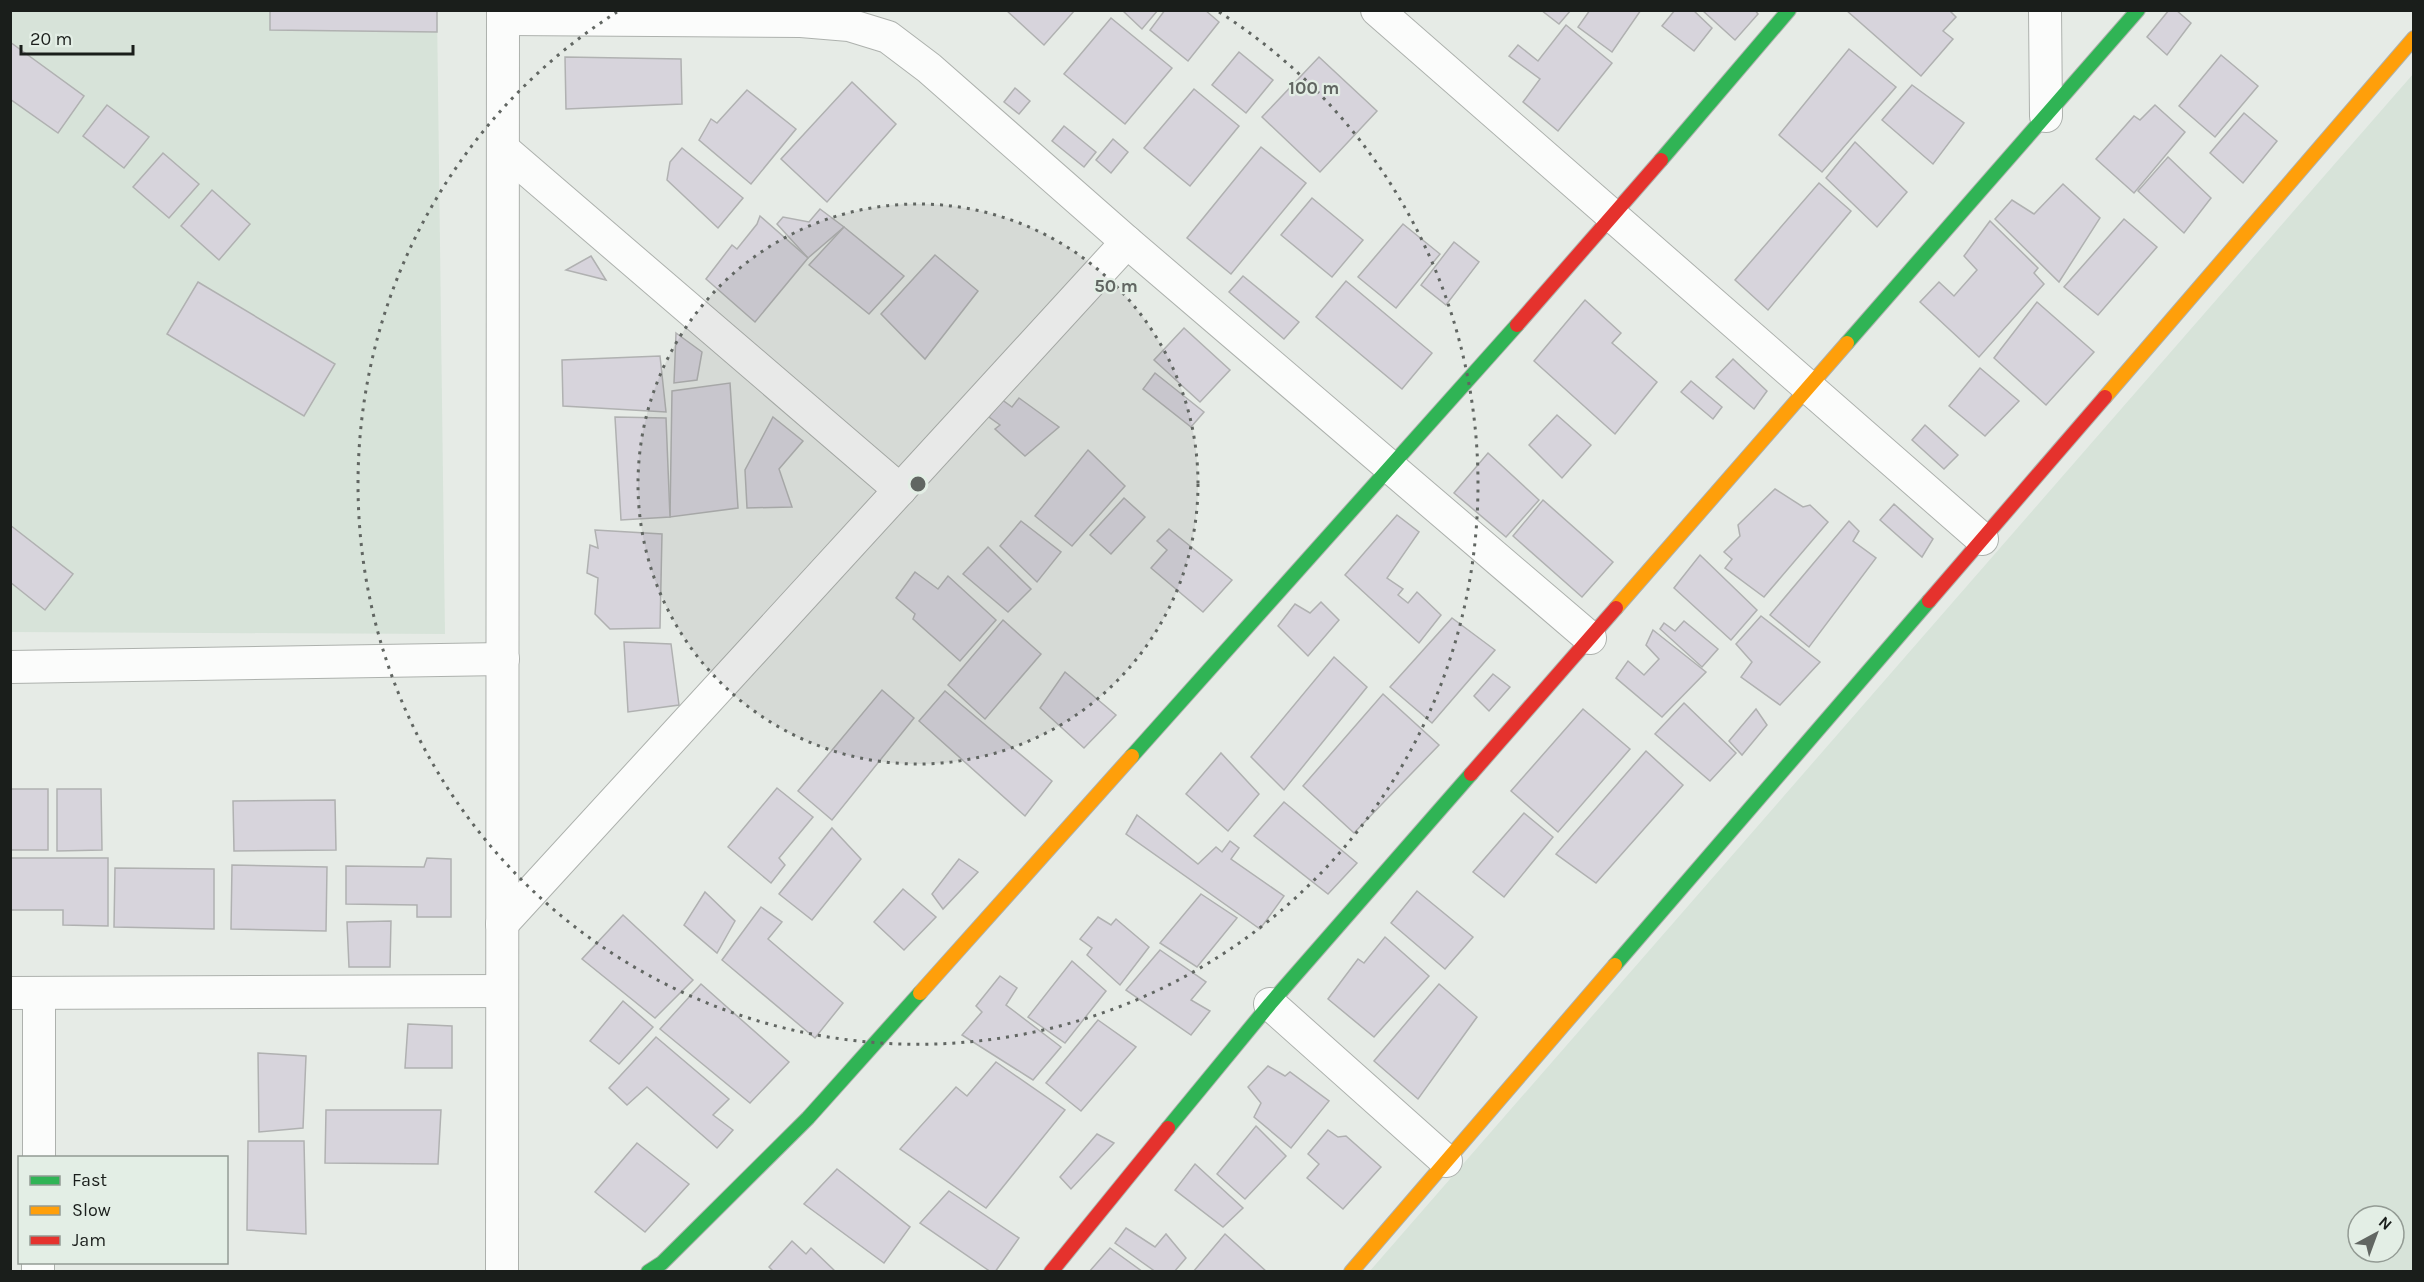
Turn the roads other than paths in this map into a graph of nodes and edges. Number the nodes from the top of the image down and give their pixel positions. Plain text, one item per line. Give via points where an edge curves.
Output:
1 (1377, 10) edge
2 (1789, 10) edge
3 (2045, 10) edge
4 (2138, 10) edge
5 (503, 15) edge
6 (2414, 38) edge
7 (2046, 116) junction
8 (503, 148) junction
9 (1613, 217) junction
10 (1127, 242) junction
11 (1808, 389) junction
12 (1390, 469) junction
13 (900, 490) junction
14 (1982, 539) junction
15 (1590, 638) junction
16 (503, 659) junction
17 (10, 667) edge
18 (502, 924) junction
19 (502, 991) junction
20 (25, 993) edge
21 (1270, 1004) junction
22 (39, 1156) edge
23 (1446, 1161) junction
24 (502, 1272) edge
25 (648, 1272) edge
26 (1051, 1272) edge
27 (1351, 1272) edge

1 - 9 street
2 - 9 street
3 - 7 street
4 - 7 street
5 - 8 street
5 - 10 street via 801,21 849,25 888,37
6 - 14 street
7 - 11 street
8 - 13 street
8 - 16 street
9 - 11 street
9 - 12 street
10 - 12 street
10 - 13 street
11 - 14 street
11 - 15 street
12 - 15 street
12 - 25 street via 808,1118 662,1263
13 - 18 street
14 - 23 street
15 - 21 street
16 - 17 street
16 - 18 street
18 - 19 street
19 - 20 street
19 - 24 street
20 - 22 street
21 - 23 street
21 - 26 street
23 - 27 street

